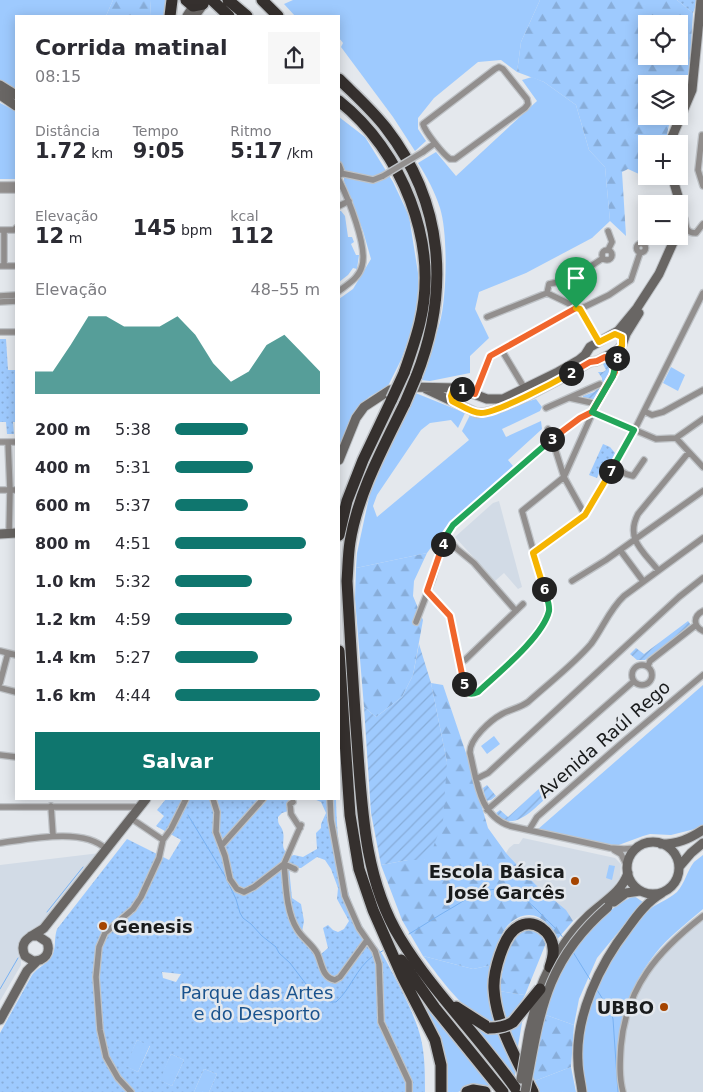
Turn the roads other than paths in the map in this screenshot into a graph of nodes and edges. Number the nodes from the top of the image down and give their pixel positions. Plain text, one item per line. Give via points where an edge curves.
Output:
1 (172, 0) edge
2 (262, 0) edge
3 (701, 0) edge
4 (198, 7) edge
5 (228, 8) edge
6 (170, 15) edge
7 (245, 15) edge
8 (277, 15) edge
9 (340, 80) edge
10 (0, 85) edge
11 (340, 86) edge
12 (15, 94) edge
13 (0, 95) edge
14 (340, 101) edge
15 (15, 105) edge
16 (367, 108) junction
17 (673, 135) edge
18 (702, 135) edge
19 (435, 143) junction
20 (340, 177) edge
21 (340, 179) edge
22 (0, 185) edge
23 (15, 185) edge
24 (703, 186) edge
25 (0, 190) edge
26 (15, 190) edge
27 (349, 201) junction
28 (340, 203) edge
29 (703, 224) edge
30 (15, 229) edge
31 (2, 230) edge
32 (608, 231) dead end
33 (688, 231) edge
34 (638, 244) edge
35 (672, 245) edge
36 (2, 266) edge
37 (15, 266) edge
38 (657, 277) junction
39 (340, 291) edge
40 (547, 293) junction
41 (703, 293) edge
42 (15, 295) edge
43 (0, 296) edge
44 (15, 301) edge
45 (0, 302) edge
46 (578, 309) junction
47 (487, 317) dead end
48 (0, 332) edge
49 (15, 332) edge
50 (615, 334) junction
51 (623, 341) junction
52 (599, 342) junction
53 (501, 349) junction
54 (618, 350) junction
55 (605, 357) junction
56 (588, 358) junction
57 (615, 372) junction
58 (600, 384) dead end
59 (424, 388) junction
60 (458, 388) junction
61 (525, 389) junction
62 (703, 390) edge
63 (475, 394) junction
64 (569, 398) junction
65 (487, 399) junction
66 (452, 401) junction
67 (597, 404) junction
68 (546, 408) dead end
69 (644, 411) junction
70 (487, 412) junction
71 (592, 412) junction
72 (703, 419) edge
73 (548, 429) dead end
74 (634, 430) junction
75 (553, 438) junction
76 (676, 438) junction
77 (0, 442) edge
78 (8, 442) junction
79 (15, 442) edge
80 (690, 452) junction
81 (340, 458) edge
82 (644, 460) dead end
83 (613, 466) junction
84 (703, 467) edge
85 (564, 477) junction
86 (0, 490) edge
87 (13, 490) edge
88 (703, 491) edge
89 (585, 515) junction
90 (340, 530) edge
91 (8, 534) edge
92 (446, 536) junction
93 (703, 538) edge
94 (634, 540) junction
95 (620, 550) junction
96 (533, 553) junction
97 (658, 570) junction
98 (703, 578) edge
99 (572, 581) dead end
100 (643, 581) junction
101 (427, 591) junction
102 (523, 604) dead end
103 (516, 611) junction
104 (703, 611) edge
105 (416, 622) dead end
106 (696, 625) junction
107 (703, 631) edge
108 (0, 651) edge
109 (8, 653) junction
110 (15, 655) edge
111 (460, 663) junction
112 (340, 666) edge
113 (648, 666) junction
114 (703, 675) edge
115 (634, 681) junction
116 (0, 683) edge
117 (0, 688) edge
118 (15, 692) edge
119 (0, 755) edge
120 (15, 757) edge
121 (476, 779) junction
122 (145, 800) edge
123 (151, 800) edge
124 (186, 800) edge
125 (213, 800) edge
126 (262, 800) edge
127 (330, 800) edge
128 (294, 802) dead end
129 (0, 806) edge
130 (51, 806) junction
131 (139, 807) junction
132 (487, 810) junction
133 (135, 821) junction
134 (529, 830) junction
135 (703, 830) edge
136 (53, 835) junction
137 (163, 840) junction
138 (0, 843) edge
139 (703, 843) edge
140 (661, 844) junction
141 (222, 846) junction
142 (610, 848) junction
143 (638, 848) junction
144 (106, 849) junction
145 (284, 864) junction
146 (679, 867) junction
147 (295, 869) dead end
148 (628, 869) junction
149 (640, 891) junction
150 (662, 893) junction
151 (607, 904) junction
152 (703, 916) edge
153 (31, 936) junction
154 (367, 940) junction
155 (47, 942) junction
156 (389, 944) junction
157 (25, 956) junction
158 (37, 961) junction
159 (550, 966) junction
160 (540, 989) junction
161 (444, 998) junction
162 (0, 1009) edge
163 (0, 1020) edge
164 (131, 1092) edge
165 (409, 1092) edge
166 (441, 1092) edge
167 (467, 1092) edge
168 (485, 1092) edge
169 (503, 1092) edge
170 (519, 1092) edge
171 (525, 1092) edge
172 (533, 1092) edge
173 (582, 1092) edge
174 (623, 1092) edge

1 - 6 highway
2 - 8 highway
3 - 17 street via 692,90
4 - 5 highway
5 - 7 highway
9 - 16 highway
10 - 12 street
11 - 16 highway
13 - 15 street
14 - 90 highway, bridge via 384,148 406,189 419,226 424,256 421,321 404,373 350,493
16 - 161 highway, bridge via 386,128 416,178 432,224 437,257 436,294 424,356 359,505 350,542 347,581 363,814 371,866 384,905 400,938
18 - 24 street via 698,170
19 - 19 street via 446,156 455,159 525,108 527,99 504,69 495,69 423,124
19 - 20 street, bridge via 373,180
21 - 27 street
22 - 23 street
25 - 26 street
27 - 28 street
27 - 39 street via 364,255 357,276
29 - 33 street via 696,233
30 - 31 street
31 - 36 street
32 - 40 street via 612,242 608,250 602,252 603,258 572,279 548,284
34 - 46 street via 636,250 640,253 631,280 609,295
35 - 38 street
36 - 37 street
38 - 50 street
38 - 51 street
40 - 46 street
40 - 47 street
41 - 69 street
42 - 43 street
44 - 45 street
46 - 52 street
46 - 53 street
48 - 49 street
50 - 51 street
50 - 52 street
51 - 54 street
52 - 56 street via 590,347
53 - 61 street
53 - 63 street via 490,356
54 - 55 street
54 - 57 street
55 - 56 street via 597,361
55 - 57 street via 612,361
56 - 61 street
56 - 70 street via 540,389
57 - 67 street
58 - 64 street
59 - 60 street
59 - 66 street
59 - 81 street via 390,390 364,407 356,418
60 - 63 street
60 - 66 street via 451,393
61 - 65 street via 502,399
62 - 69 street via 663,412 652,415
63 - 65 street
64 - 67 street
64 - 68 street
65 - 70 street via 491,404
66 - 70 street via 477,413
67 - 71 street
69 - 74 street
71 - 74 street
71 - 75 street
71 - 85 street
72 - 76 street
73 - 75 street
74 - 76 street via 656,439
74 - 83 street
75 - 85 street
75 - 92 street via 453,525
76 - 80 street
77 - 78 street
78 - 79 street
78 - 87 street
80 - 84 street
80 - 94 street via 638,514 634,522
82 - 83 street via 633,476
83 - 89 street
85 - 89 street
85 - 96 street via 522,511
86 - 87 street
87 - 91 street
88 - 94 street
89 - 96 street
92 - 101 street
92 - 103 street
93 - 97 street
94 - 95 street
94 - 97 street
95 - 99 street
95 - 100 street
96 - 111 street via 549,606 549,612 535,636 473,694 465,690
97 - 100 street
98 - 121 street via 488,773
100 - 121 street via 619,601 583,651 528,702 500,715 474,739 470,749
101 - 105 street
101 - 111 street via 450,616
102 - 103 street
103 - 111 street
104 - 106 street via 696,618
106 - 107 street
106 - 113 street via 650,661
108 - 109 street
109 - 110 street
109 - 116 street
112 - 156 highway via 350,815 359,869
113 - 115 street via 640,664 634,668
113 - 115 street via 653,674 649,682 641,685
114 - 134 street, Avenida Raúl Rego via 537,817
115 - 132 street
117 - 118 street
119 - 120 street
121 - 132 street
122 - 131 street
123 - 133 street
124 - 137 street
125 - 141 street via 218,812 216,832
126 - 141 street
127 - 154 street via 345,896
128 - 145 street via 290,804 291,814 300,826
129 - 130 street
130 - 131 street
130 - 136 street
131 - 144 street
132 - 134 street via 498,821
133 - 137 street
133 - 155 street via 56,920
134 - 142 street
135 - 140 street via 687,840
136 - 138 street
136 - 144 street via 94,840
137 - 164 street via 159,858 141,897 133,909 105,933 99,947 97,1000 106,1058
139 - 146 street
140 - 143 street via 653,842
140 - 146 street via 674,853
141 - 145 street via 230,879 236,889 244,892
142 - 143 street
142 - 148 street via 621,854
143 - 148 street via 632,854
144 - 153 street via 44,928
145 - 147 street
145 - 154 street via 292,918 317,953 330,980 340,977
146 - 150 street via 675,883
148 - 149 street via 630,880
148 - 151 street via 620,890
149 - 150 street
149 - 151 street
150 - 173 street via 646,904 637,916 607,958 594,984 580,1034 578,1061
151 - 159 street via 589,915
151 - 171 street, bridge via 578,938 551,980 538,1022
152 - 174 street via 673,940 652,964 626,1011 620,1064
153 - 155 street
153 - 157 street via 23,945
154 - 165 street via 379,964 381,1022 409,1082
155 - 158 street via 47,954
156 - 166 highway via 435,1040 441,1065
156 - 169 highway via 435,1008
157 - 158 street
157 - 162 street via 22,969
158 - 163 street via 27,971
159 - 160 street
159 - 172 highway via 554,950 552,939 547,932 528,923 512,931 503,946 496,971 497,1008 513,1052
160 - 161 highway, bridge via 513,1022 498,1028 489,1028
160 - 170 street, bridge
161 - 170 highway
167 - 168 highway

